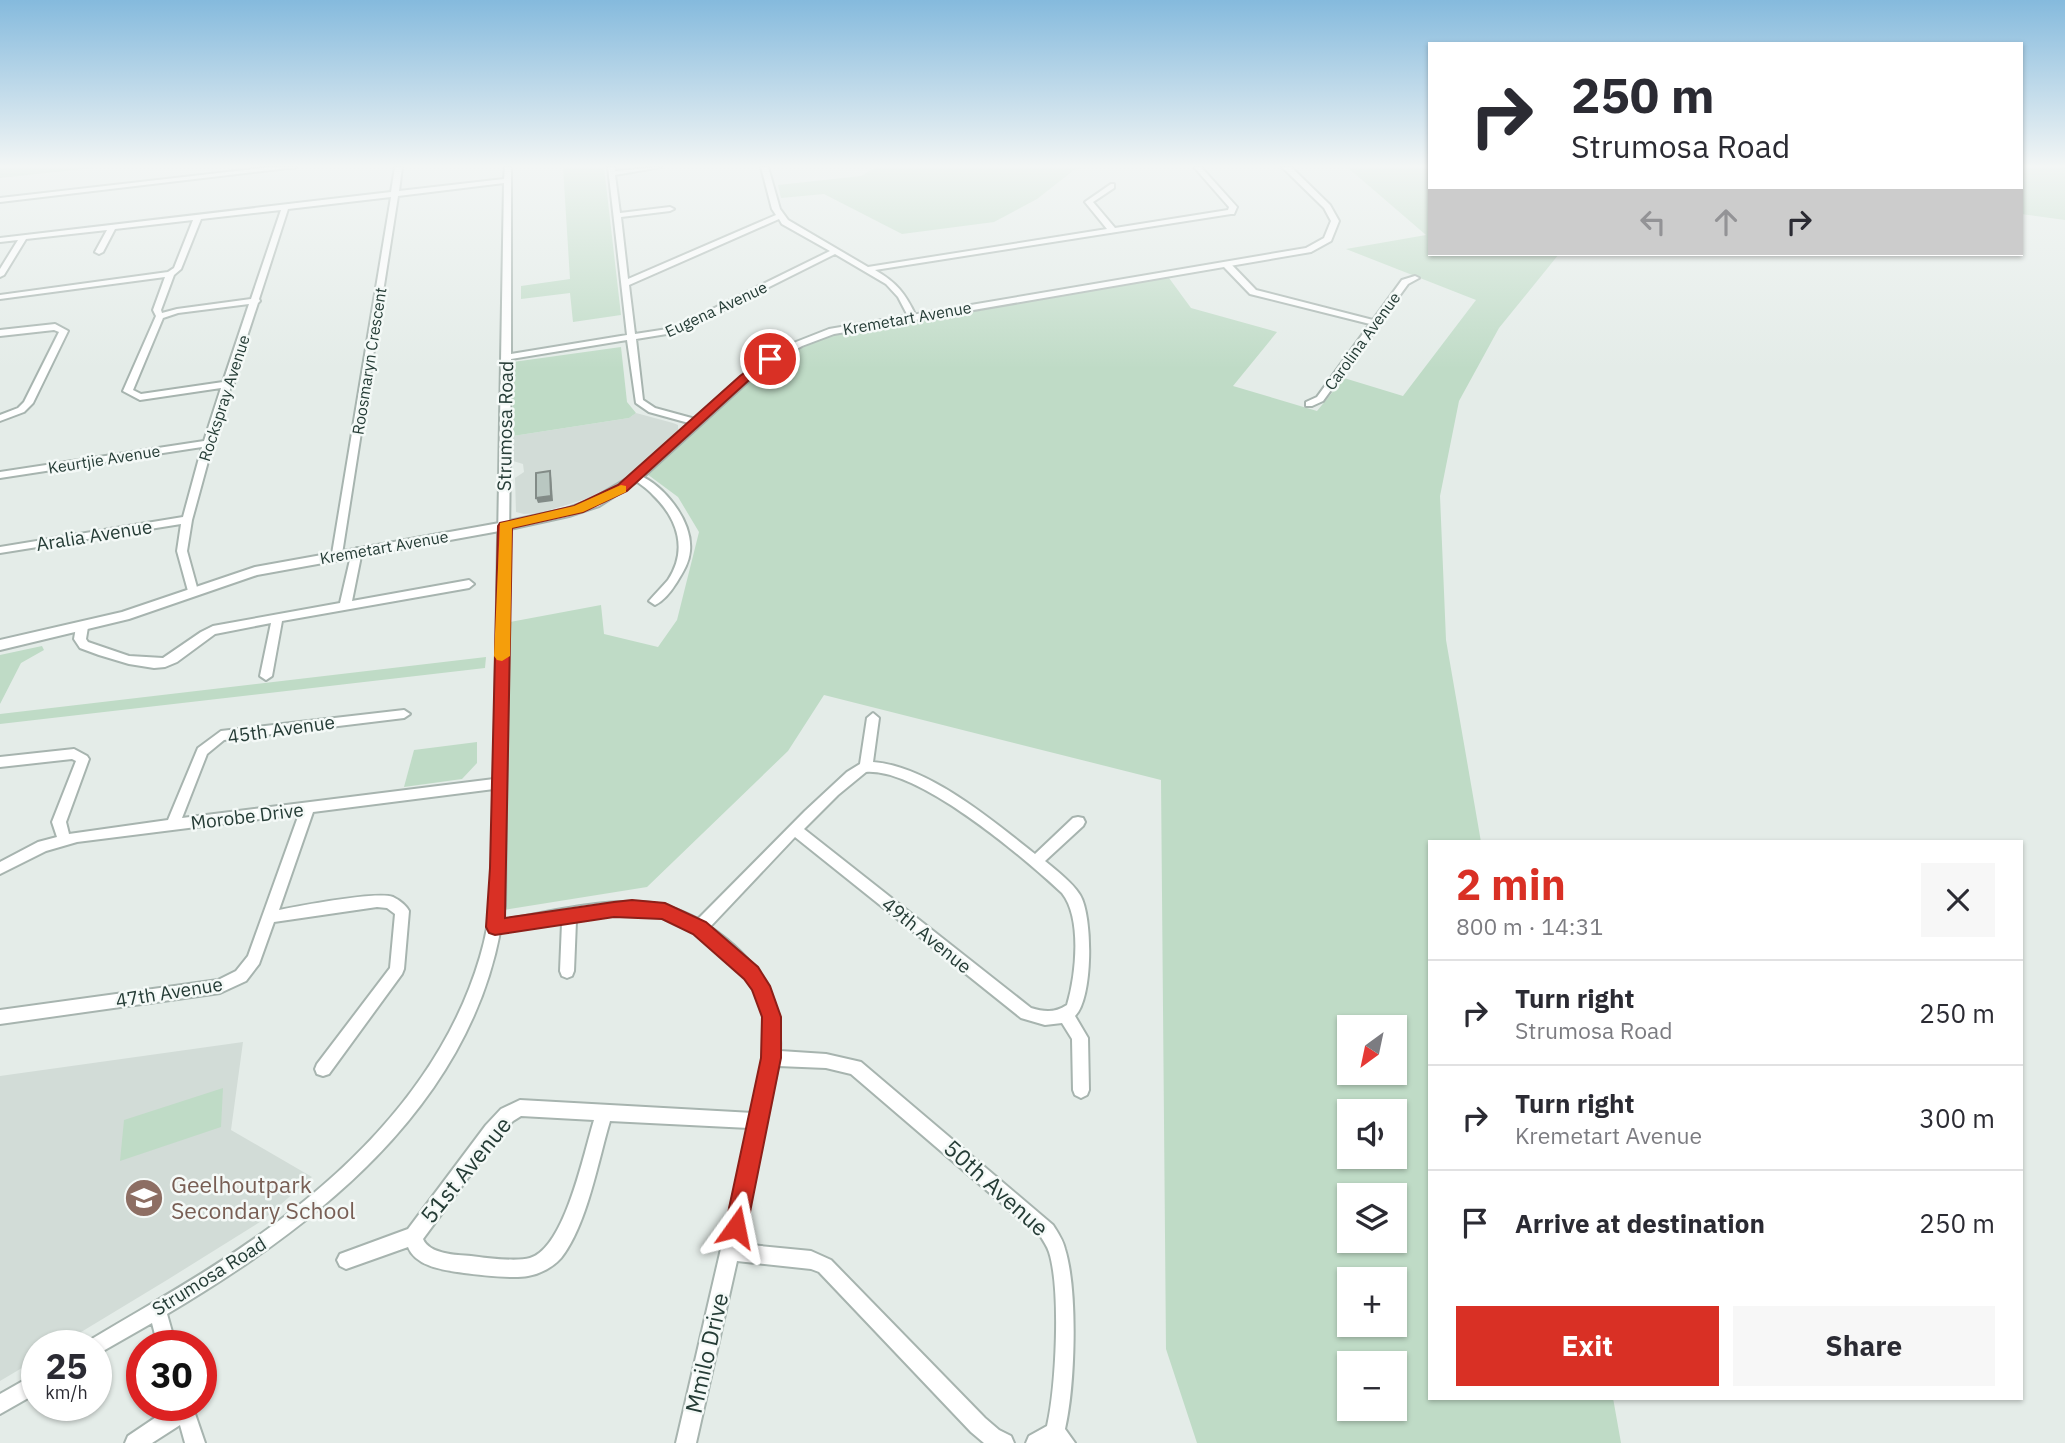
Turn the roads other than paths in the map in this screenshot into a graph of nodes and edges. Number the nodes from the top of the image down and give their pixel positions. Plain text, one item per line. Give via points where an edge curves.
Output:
1 (53, 234) edge
2 (108, 234) edge
3 (191, 234) edge
4 (277, 234) edge
5 (389, 234) edge
6 (507, 234) edge
7 (620, 234) edge
8 (737, 234) edge
9 (807, 234) edge
10 (1091, 234) edge
11 (1332, 234) edge
12 (23, 238) junction
13 (0, 240) edge
14 (836, 251) junction
15 (99, 252) dead end
16 (1227, 265) junction
17 (868, 269) junction
18 (170, 274) junction
19 (0, 275) edge
20 (1415, 278) dead end
21 (626, 283) junction
22 (0, 297) edge
23 (256, 301) junction
24 (160, 316) junction
25 (912, 316) junction
26 (1374, 323) junction
27 (0, 333) edge
28 (633, 339) junction
29 (506, 357) junction
30 (229, 384) junction
31 (1309, 404) dead end
32 (0, 418) edge
33 (696, 422) junction
34 (208, 443) junction
35 (0, 475) edge
36 (637, 477) junction
37 (187, 520) junction
38 (505, 526) junction
39 (0, 550) edge
40 (357, 551) junction
41 (337, 554) junction
42 (469, 584) dead end
43 (192, 591) junction
44 (655, 601) dead end
45 (345, 606) junction
46 (277, 619) junction
47 (82, 627) junction
48 (0, 645) edge
49 (266, 676) dead end
50 (404, 713) dead end
51 (873, 718) dead end
52 (0, 762) edge
53 (866, 767) junction
54 (499, 783) junction
55 (308, 808) junction
56 (1078, 822) dead end
57 (172, 825) junction
58 (796, 830) junction
59 (64, 839) junction
60 (1036, 861) junction
61 (0, 868) edge
62 (270, 917) junction
63 (569, 917) junction
64 (495, 927) junction
65 (699, 928) junction
66 (567, 971) dead end
67 (1066, 1015) junction
68 (0, 1017) edge
69 (771, 1058) junction
70 (323, 1069) dead end
71 (1081, 1090) dead end
72 (604, 1112) junction
73 (758, 1121) junction
74 (414, 1236) junction
75 (730, 1252) junction
76 (346, 1260) dead end
77 (157, 1309) junction
78 (163, 1330) edge
79 (112, 1336) edge
80 (21, 1392) edge
81 (0, 1405) edge
82 (166, 1421) edge
83 (188, 1421) edge
84 (1060, 1437) edge
85 (135, 1443) edge
86 (195, 1443) edge
87 (686, 1443) edge
88 (1004, 1443) edge
89 (1036, 1443) edge

1 - 12 street
2 - 15 street
3 - 18 street via 177,269
4 - 23 street, Rockspray Avenue
5 - 41 street, Roosmaryn Crescent
6 - 29 street, Strumosa Road
7 - 21 street
8 - 21 street
9 - 14 street
10 - 17 street
11 - 16 street, Kremetart Avenue via 1308,250
12 - 13 street
12 - 19 street
14 - 17 street
14 - 28 street, Eugena Avenue via 677,330
16 - 25 street, Kremetart Avenue
16 - 26 street via 1253,292
17 - 25 street via 897,288
18 - 22 street
18 - 24 street via 157,310
20 - 26 street, Carolina Avenue via 1405,282
21 - 28 street
23 - 24 street
23 - 30 street, Rockspray Avenue
24 - 30 street via 130,394 147,396
25 - 33 street, Kremetart Avenue via 832,331 782,352 760,365
26 - 31 street, Carolina Avenue via 1320,399
27 - 32 street via 55,327 64,331 28,403 21,411
28 - 29 street, Eugena Avenue
28 - 33 street via 639,401 652,410
29 - 38 street, Strumosa Road
30 - 34 street, Rockspray Avenue
33 - 36 street, Kremetart Avenue
34 - 35 street, Keurtjie Avenue
34 - 37 street, Rockspray Avenue
36 - 38 street, Kremetart Avenue via 595,503
36 - 44 street via 664,497 685,532 685,548 673,581
37 - 39 street, Aralia Avenue
37 - 43 street, Rockspray Avenue via 182,551
38 - 40 street, Kremetart Avenue
38 - 54 street, Strumosa Road
40 - 41 street, Kremetart Avenue
40 - 45 street
41 - 43 street, Kremetart Avenue
42 - 45 street
43 - 47 street, Kremetart Avenue
45 - 46 street
46 - 47 street via 211,631 172,660 155,665 84,645
46 - 49 street
47 - 48 street, Kremetart Avenue
50 - 57 street, 45th Avenue via 221,736 202,751
51 - 53 street
52 - 59 street via 74,754 83,759 60,822
53 - 58 street via 851,775
53 - 60 street via 920,780
54 - 55 street, Morobe Drive
54 - 64 street, Strumosa Road
55 - 57 street, Morobe Drive
55 - 62 street, 47th Avenue
56 - 60 street
57 - 59 street, Morobe Drive
58 - 65 street
58 - 67 street, 49th Avenue via 1026,1013 1054,1020
59 - 61 street, Morobe Drive
60 - 67 street via 1074,896 1080,912 1079,985 1073,1009
62 - 68 street, 47th Avenue via 249,968 220,986
62 - 70 street via 377,901 390,902 402,911 397,969
63 - 64 street, Mmilo Drive
63 - 65 street, Mmilo Drive via 648,908
63 - 66 street
64 - 77 street, Strumosa Road via 467,1012 395,1125 338,1183 274,1236
65 - 69 street, Mmilo Drive via 727,949 760,986 771,1017
67 - 71 street via 1080,1038
69 - 73 street, Mmilo Drive
69 - 84 street, 50th Avenue via 826,1060 855,1067 1047,1231 1057,1248 1063,1287
72 - 73 street, 51st Avenue
72 - 74 street, 51st Avenue via 531,1107 513,1111 492,1131
72 - 74 street, 51st Avenue via 566,1232 554,1253 540,1264 527,1268 442,1260 421,1252
73 - 75 street, Mmilo Drive
74 - 76 street, 51st Avenue
75 - 87 street, Mmilo Drive
75 - 88 street via 811,1260 825,1266 978,1425
77 - 78 street
77 - 79 street, Strumosa Road
80 - 81 street
82 - 85 street
83 - 86 street
84 - 89 street, 50th Avenue

